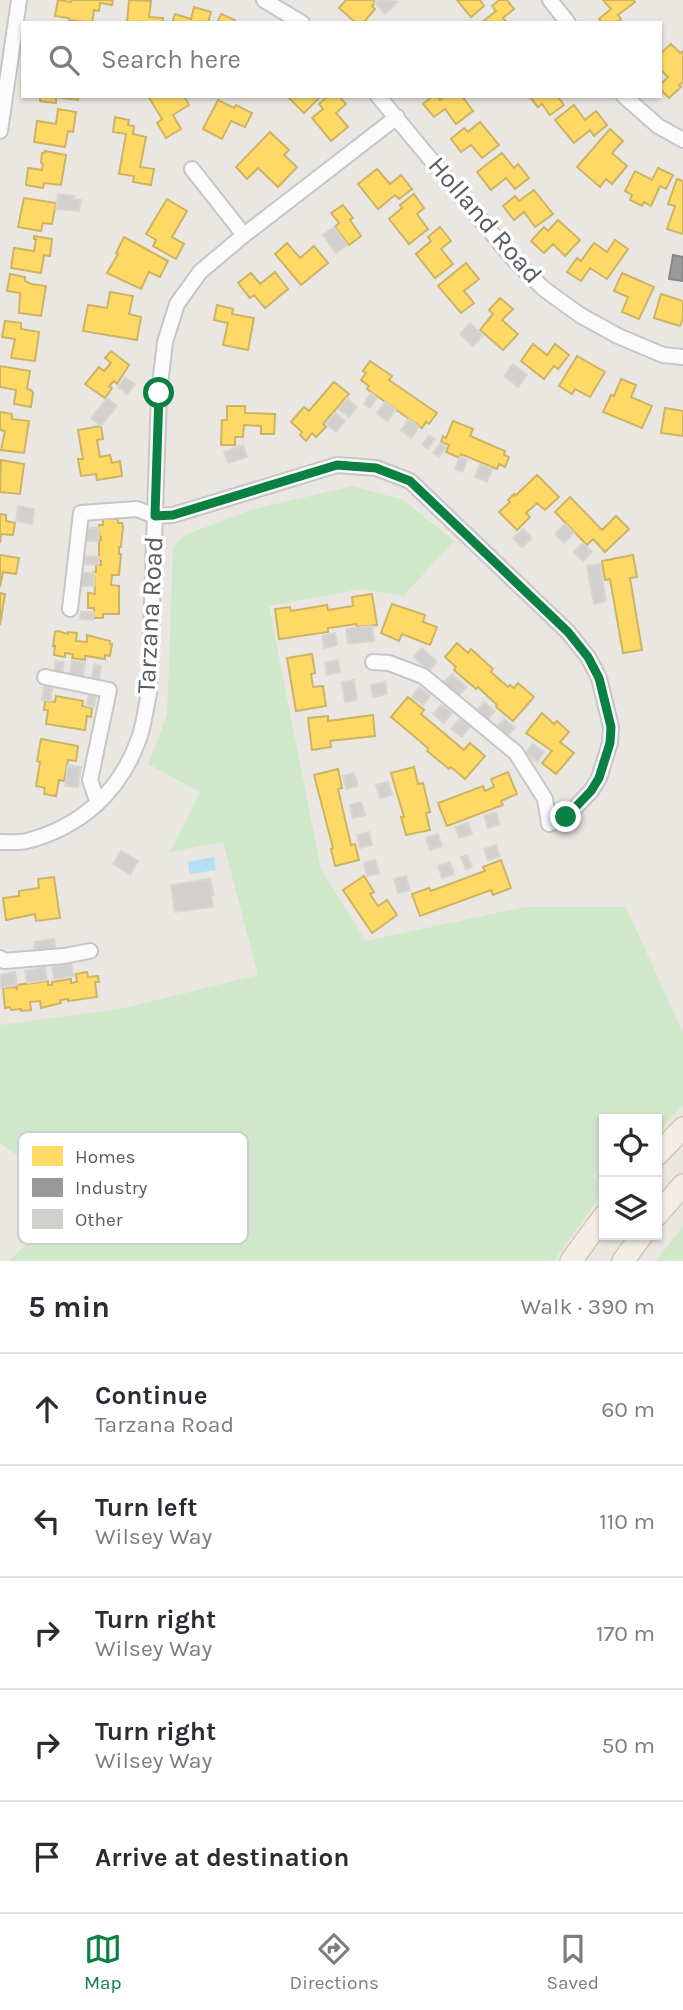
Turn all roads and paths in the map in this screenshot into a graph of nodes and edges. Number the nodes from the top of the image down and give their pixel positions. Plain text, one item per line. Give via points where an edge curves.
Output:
1 (19, 0) edge
2 (264, 0) edge
3 (550, 0) edge
4 (299, 21) edge
5 (566, 21) edge
6 (380, 98) edge
7 (626, 98) edge
8 (397, 117) junction
9 (0, 131) edge
10 (683, 140) edge
11 (192, 169) dead end
12 (244, 234) junction
13 (683, 357) edge
14 (155, 516) junction
15 (70, 609) dead end
16 (373, 662) dead end
17 (45, 677) dead end
18 (98, 803) junction
19 (0, 842) edge
20 (90, 951) dead end
21 (0, 958) edge
22 (683, 1128) edge
23 (662, 1150) edge
24 (683, 1185) edge
25 (662, 1209) edge
26 (599, 1223) edge
27 (638, 1240) edge
28 (570, 1261) edge
29 (623, 1261) edge

1 - 9 street
2 - 4 street
3 - 5 street
6 - 8 street, Holland Road
7 - 10 street via 658,126
8 - 12 street, Tarzana Road
8 - 13 street, Holland Road via 515,261 544,289 618,336 663,355
11 - 12 street
12 - 14 street, Tarzana Road via 200,272 177,304 165,342
14 - 15 street via 137,509 81,513
14 - 16 street via 173,515 337,465 376,468 410,481 568,632 588,657 599,678 611,727 599,778 566,817 549,824 545,799 516,753 422,676
14 - 18 street, Tarzana Road via 149,694 139,740 126,768
17 - 18 street via 109,690 90,780
18 - 19 street, Tarzana Road via 66,826 25,842
20 - 21 street
22 - 23 main road
24 - 25 main road
26 - 28 main road
27 - 29 main road

